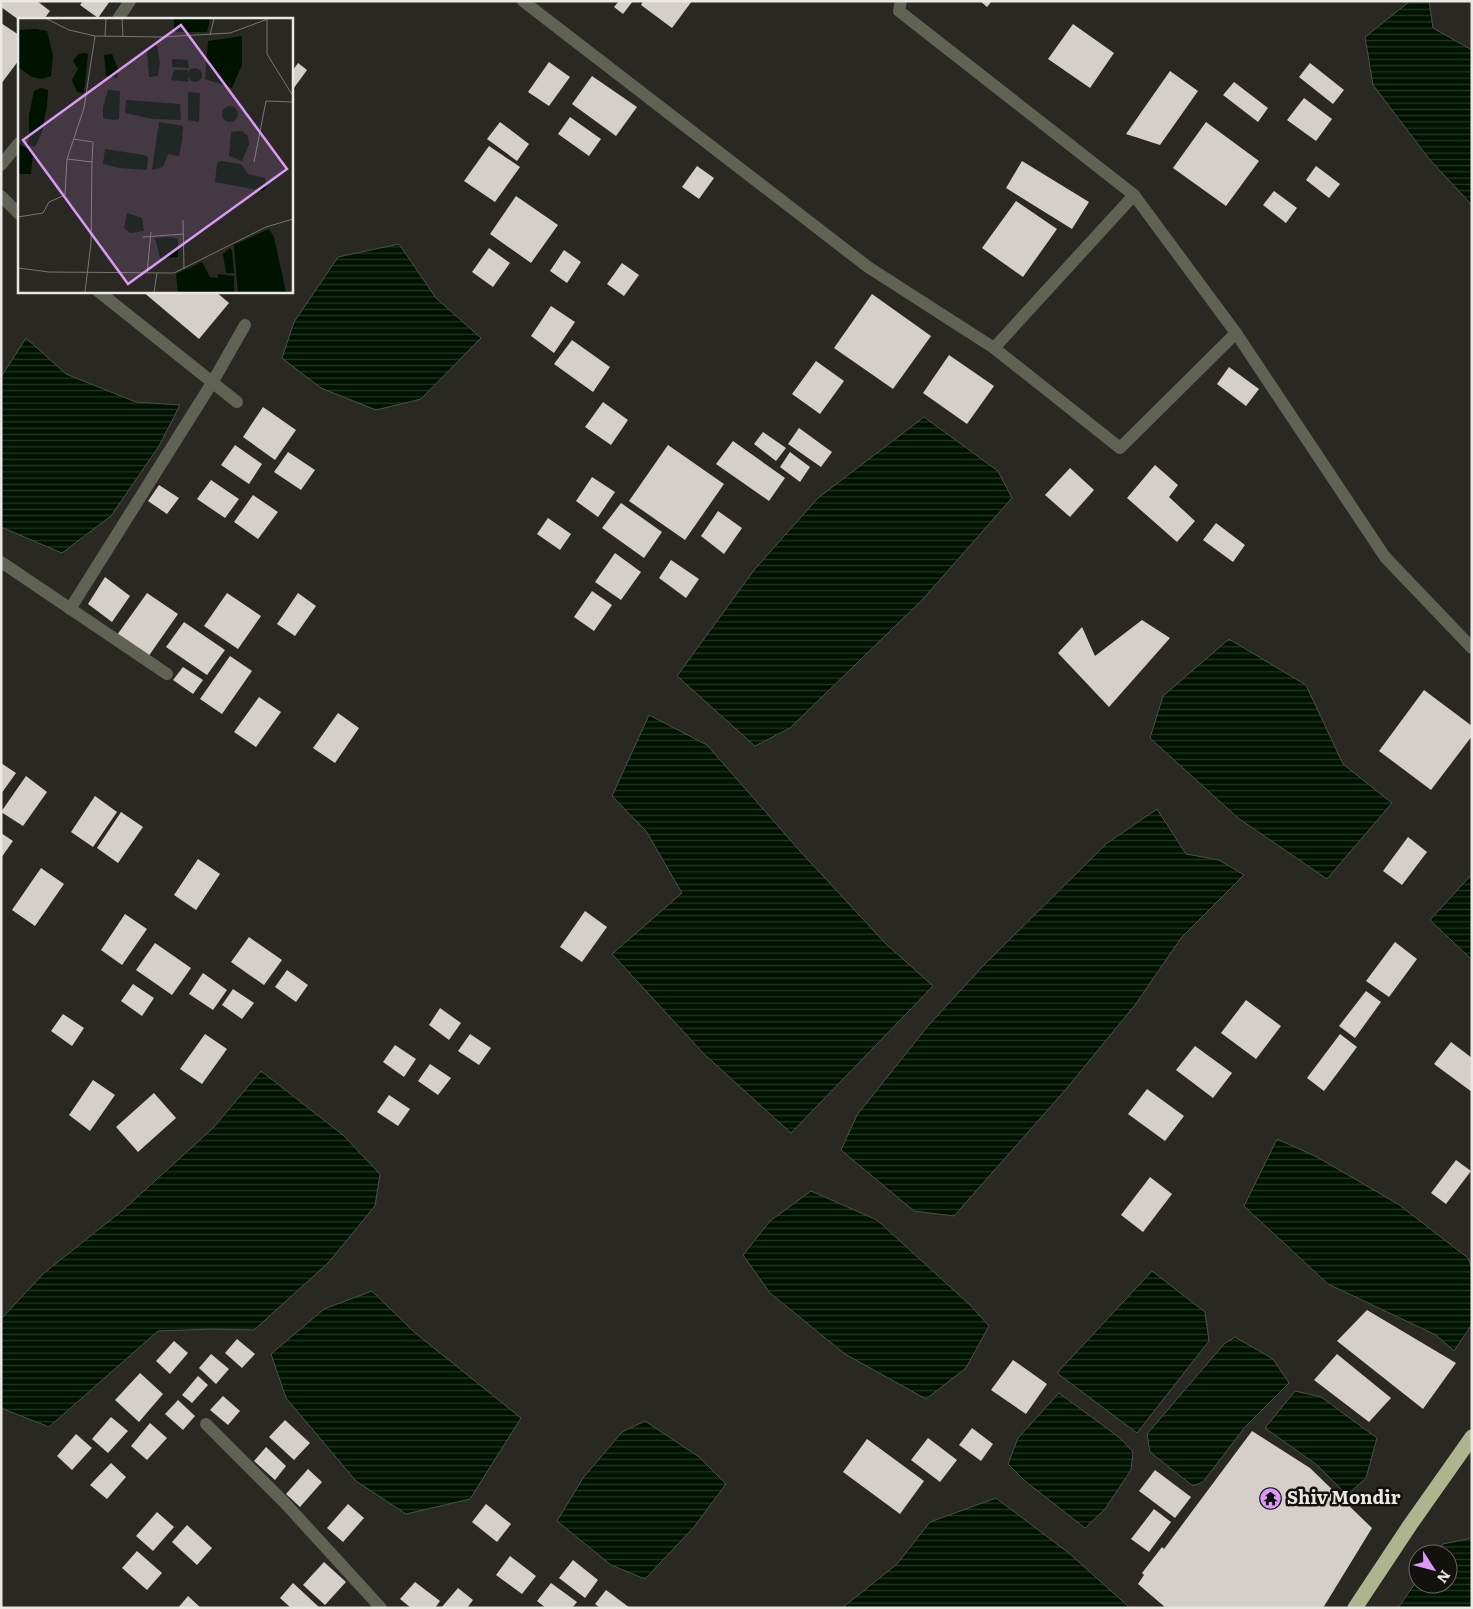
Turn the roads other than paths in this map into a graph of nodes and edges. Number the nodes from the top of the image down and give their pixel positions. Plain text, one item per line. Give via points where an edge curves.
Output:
1 (130, 1) edge
2 (523, 1) edge
3 (901, 1) edge
4 (119, 18) edge
5 (18, 144) edge
6 (1, 165) edge
7 (1134, 195) junction
8 (1, 196) edge
9 (18, 213) edge
10 (99, 292) edge
11 (245, 325) dead end
12 (1236, 333) junction
13 (994, 348) junction
14 (212, 383) junction
15 (237, 402) dead end
16 (1, 562) edge
17 (70, 609) junction
18 (1472, 648) edge
19 (167, 674) dead end
20 (206, 1424) dead end
21 (1472, 1438) edge
22 (381, 1608) edge
23 (1355, 1608) edge

1 - 4 street
2 - 13 street via 868,267
3 - 7 street via 899,11
5 - 6 street
7 - 12 street
7 - 13 street
8 - 9 street
10 - 14 street
11 - 14 street
12 - 13 street via 1120,448
12 - 18 street via 1385,557
14 - 15 street
14 - 17 street
16 - 17 street
17 - 19 street
20 - 22 street via 284,1502
21 - 23 highway

